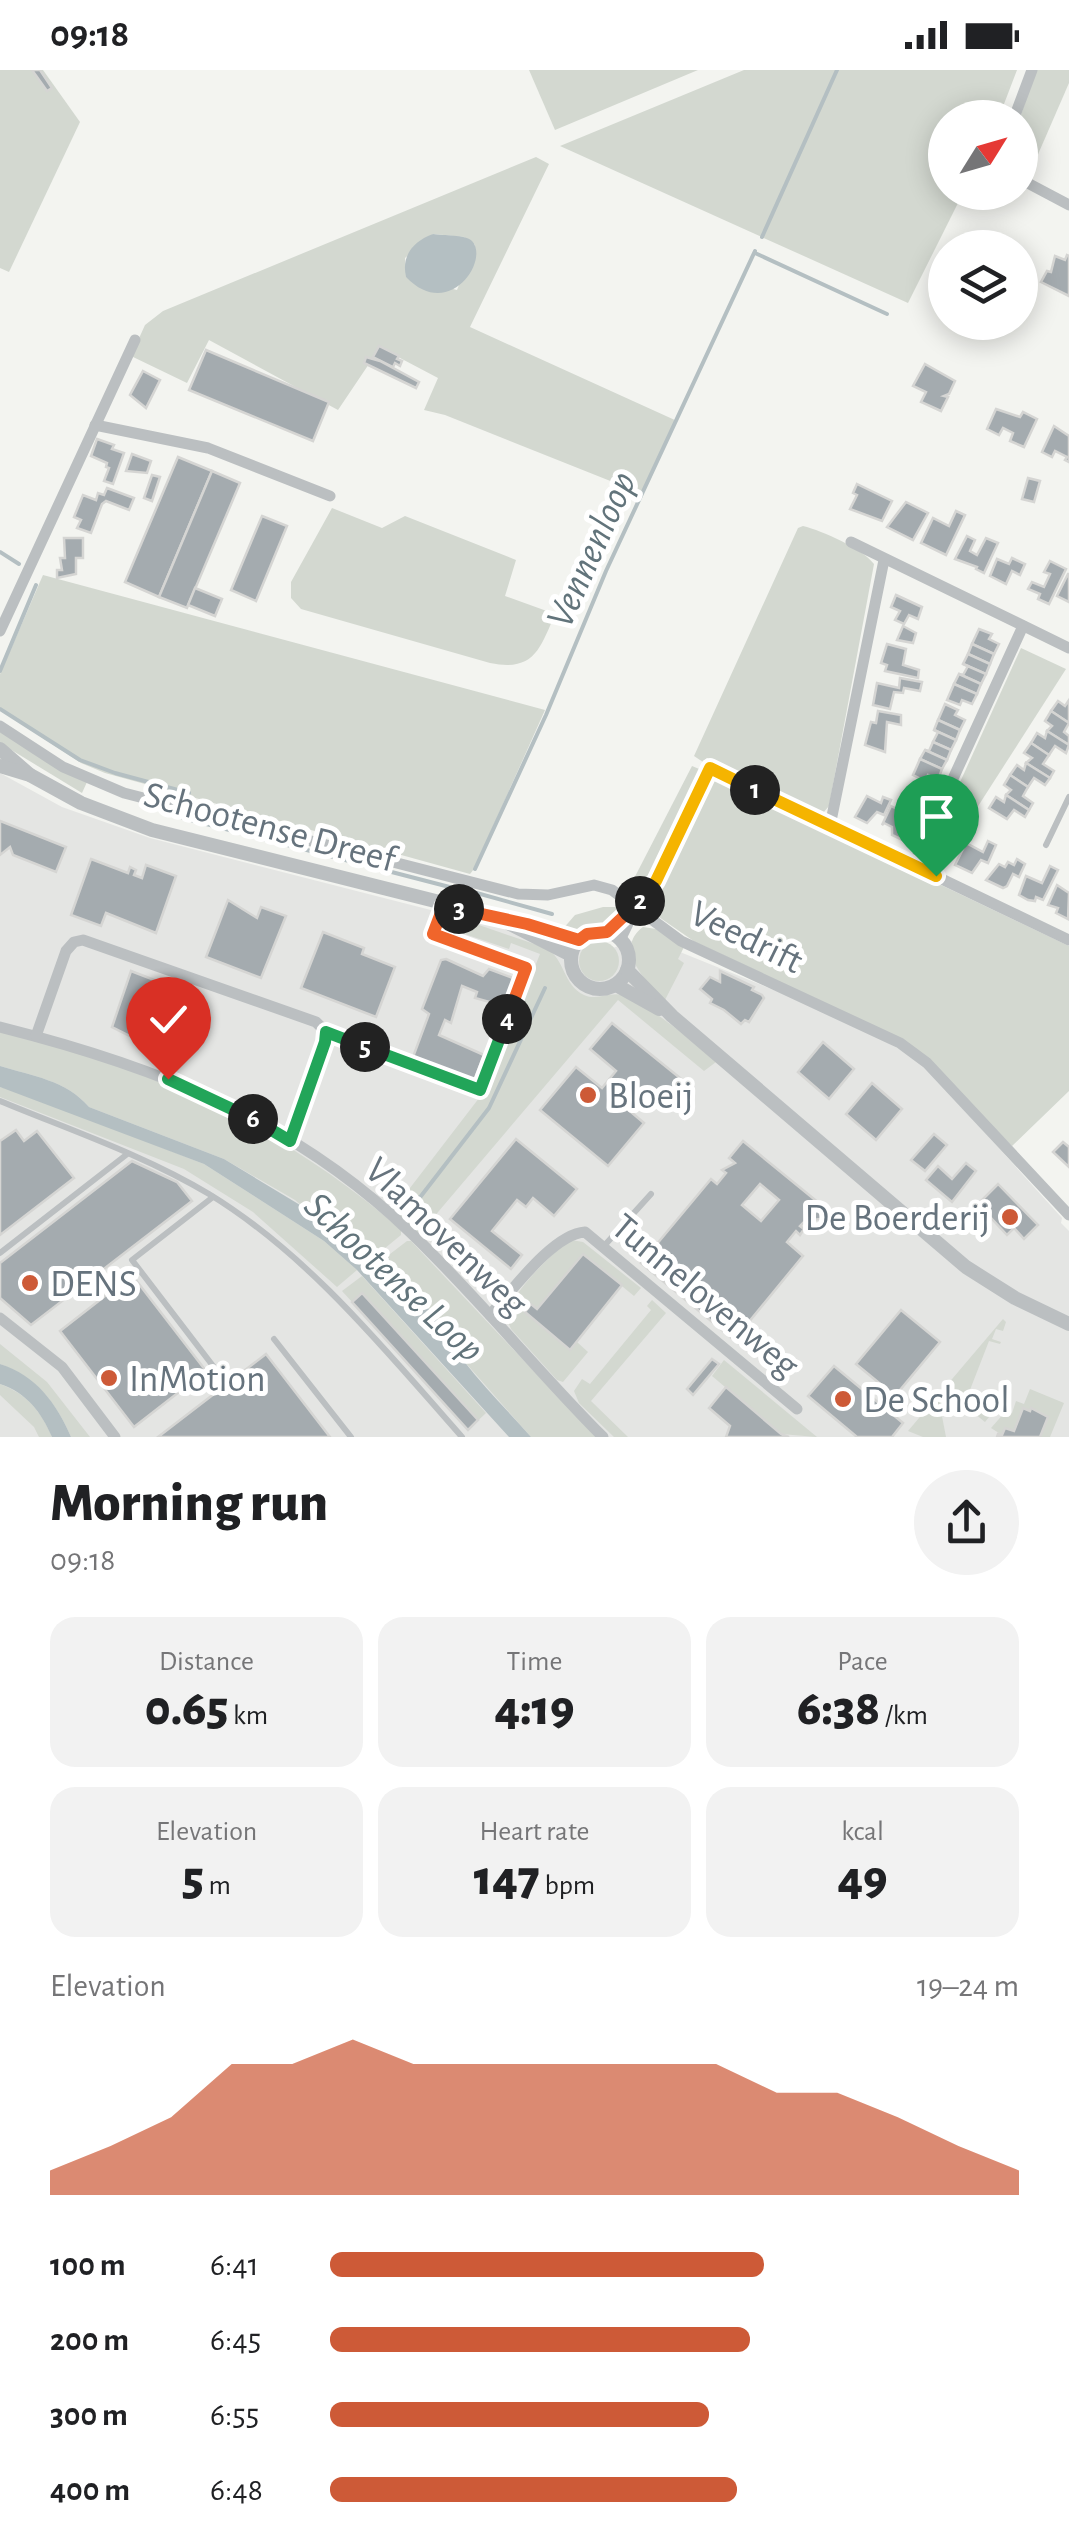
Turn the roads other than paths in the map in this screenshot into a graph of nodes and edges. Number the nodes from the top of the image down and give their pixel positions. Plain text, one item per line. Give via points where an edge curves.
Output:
1 (1032, 70) edge
2 (1021, 100) edge
3 (1038, 189) edge
4 (1069, 205) edge
5 (134, 340) dead end
6 (95, 425) junction
7 (330, 496) dead end
8 (851, 542) dead end
9 (884, 560) junction
10 (1023, 626) junction
11 (0, 631) edge
12 (1069, 648) edge
13 (0, 726) edge
14 (0, 749) edge
15 (0, 766) edge
16 (30, 775) junction
17 (1069, 797) edge
18 (830, 826) junction
19 (1046, 845) dead end
20 (913, 866) junction
21 (444, 905) junction
22 (634, 909) junction
23 (500, 919) junction
24 (614, 936) junction
25 (579, 940) junction
26 (1069, 940) edge
27 (571, 955) junction
28 (627, 970) junction
29 (616, 984) junction
30 (672, 1016) junction
31 (0, 1027) edge
32 (326, 1032) junction
33 (36, 1036) junction
34 (0, 1101) edge
35 (290, 1141) junction
36 (127, 1154) junction
37 (651, 1194) dead end
38 (213, 1197) junction
39 (1069, 1215) edge
40 (603, 1247) junction
41 (0, 1253) edge
42 (490, 1315) junction
43 (0, 1318) edge
44 (1069, 1324) edge
45 (274, 1338) dead end
46 (223, 1379) dead end
47 (797, 1409) dead end
48 (115, 1437) edge
49 (352, 1437) edge
50 (462, 1437) edge
51 (603, 1437) edge

1 - 2 street
3 - 4 street
5 - 6 street
6 - 7 street via 208,448
6 - 11 street
8 - 9 street
9 - 10 street
9 - 18 street
10 - 12 street
10 - 20 street
13 - 22 street, Veedrift via 64,767 124,793 518,894 594,885
14 - 16 street, Schootense Dreef
15 - 16 street, Schootense Dreef
16 - 21 street, Schootense Dreef via 152,830
17 - 19 lane
18 - 20 street
18 - 22 street via 710,768 656,881
20 - 26 street
21 - 23 street, Schootense Dreef
21 - 32 lane via 433,934 526,968 480,1090
22 - 24 street
22 - 39 street, Veedrift via 681,941 900,1043
23 - 25 street, Schootense Dreef
23 - 27 street, Schootense Dreef
24 - 25 street via 587,934
24 - 28 street via 628,954
25 - 27 street
27 - 29 street via 584,985
28 - 29 street
28 - 30 street
29 - 30 street
30 - 44 street via 966,1267
31 - 33 street, Vlamovenweg
32 - 33 street via 316,1022 83,940 66,951
32 - 35 street
33 - 35 street, Vlamovenweg via 192,1088
34 - 36 lane
35 - 42 street, Vlamovenweg via 374,1200
36 - 38 lane
36 - 41 lane
37 - 40 lane
38 - 46 lane via 132,1260
38 - 50 lane via 331,1294
40 - 42 street, Tunnelovenweg via 585,1232 573,1233
40 - 47 street, Tunnelovenweg
42 - 51 street, Vlamovenweg
43 - 48 street via 62,1368
45 - 49 lane

